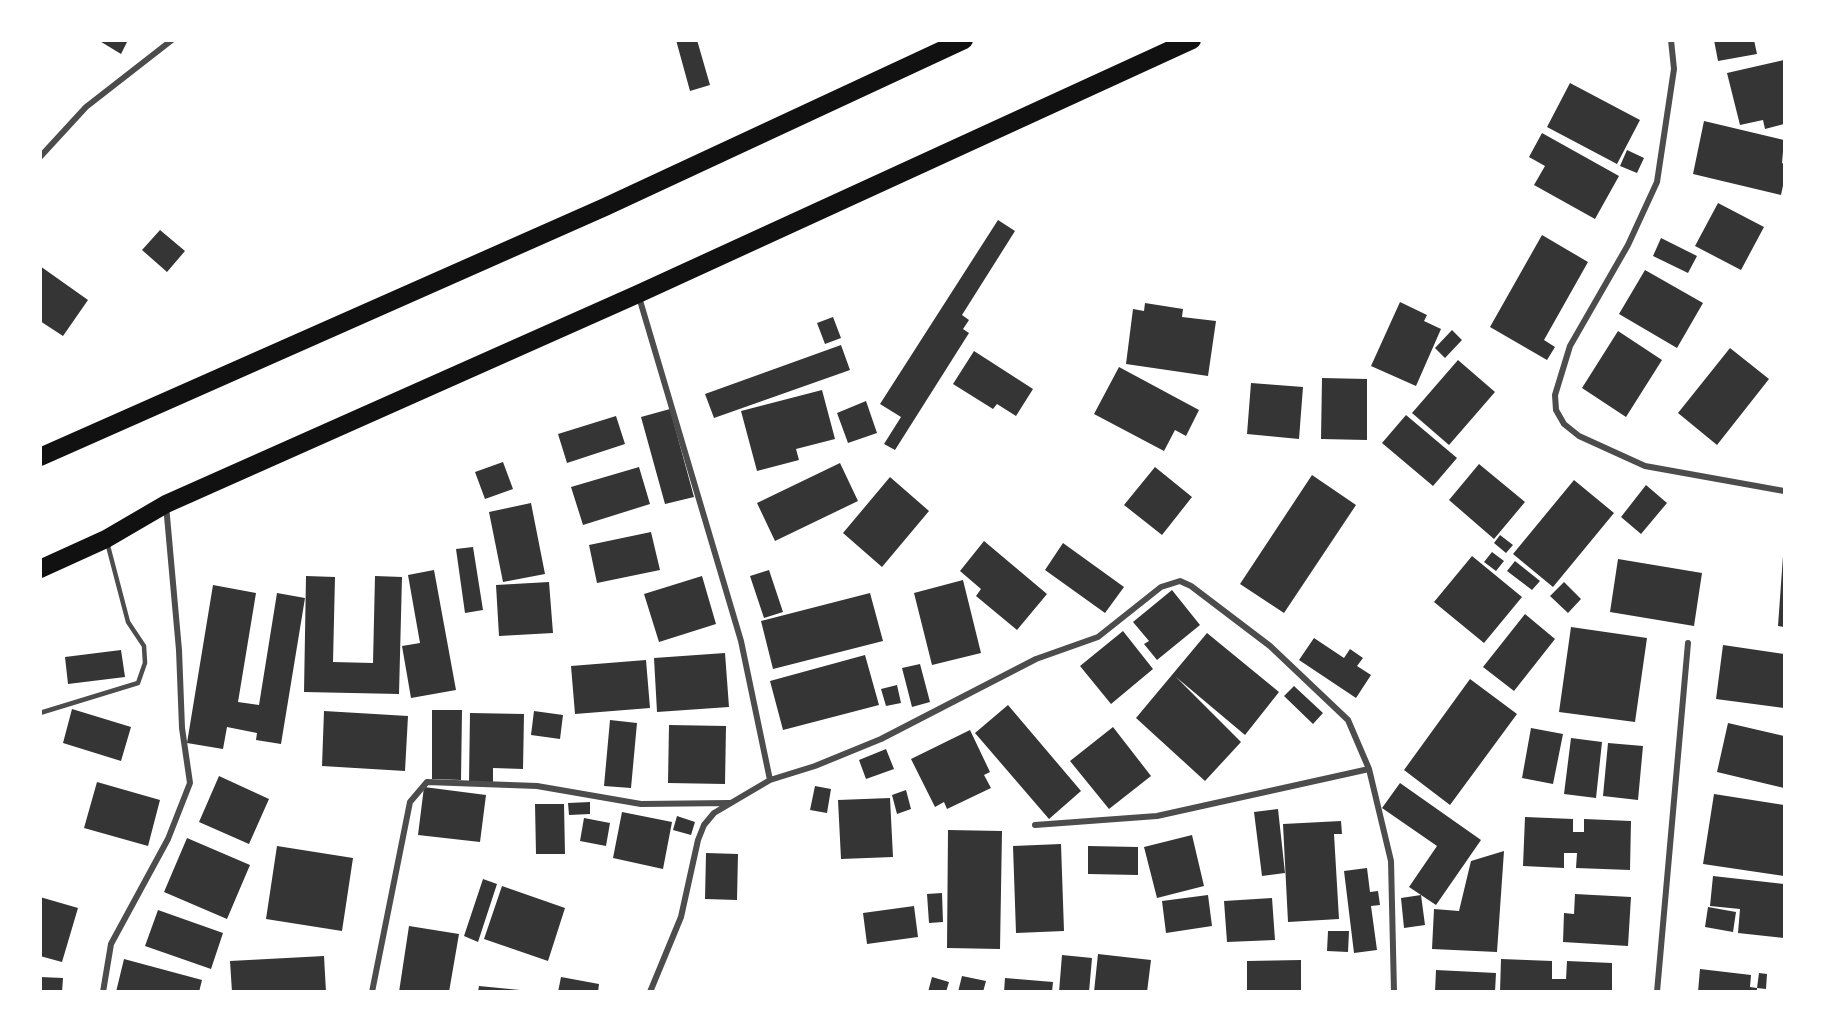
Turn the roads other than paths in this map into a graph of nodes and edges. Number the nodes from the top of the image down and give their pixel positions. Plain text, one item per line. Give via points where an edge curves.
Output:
1 (172, 40) edge
2 (964, 40) edge
3 (1192, 40) edge
4 (1671, 40) edge
5 (40, 157) edge
6 (638, 294) junction
7 (40, 457) edge
8 (1785, 491) edge
9 (166, 504) junction
10 (106, 539) junction
11 (40, 569) edge
12 (1688, 643) dead end
13 (40, 713) edge
14 (1369, 769) junction
15 (770, 780) junction
16 (732, 803) junction
17 (1035, 825) dead end
18 (103, 992) edge
19 (372, 992) edge
20 (650, 992) edge
21 (1394, 992) edge
22 (1657, 992) edge

1 - 5 street via 86,107
2 - 7 highway via 605,207
3 - 6 highway
4 - 8 street via 1674,69 1657,182 1628,246 1570,346 1555,395 1556,410 1564,424 1579,436 1645,466
6 - 9 highway
6 - 15 street via 741,642
9 - 10 highway
9 - 18 street via 180,650 182,728 190,783 168,839 111,944
10 - 11 highway
10 - 13 lane via 128,622 144,646 145,663 138,683
12 - 22 street
14 - 15 street via 1348,720 1270,646 1180,581 1161,587 1098,637 1036,659 881,739
14 - 17 street via 1157,816
14 - 21 street via 1390,861
15 - 16 street
16 - 19 street via 641,804 537,786 427,782 410,802
16 - 20 street via 714,813 704,825 681,917

